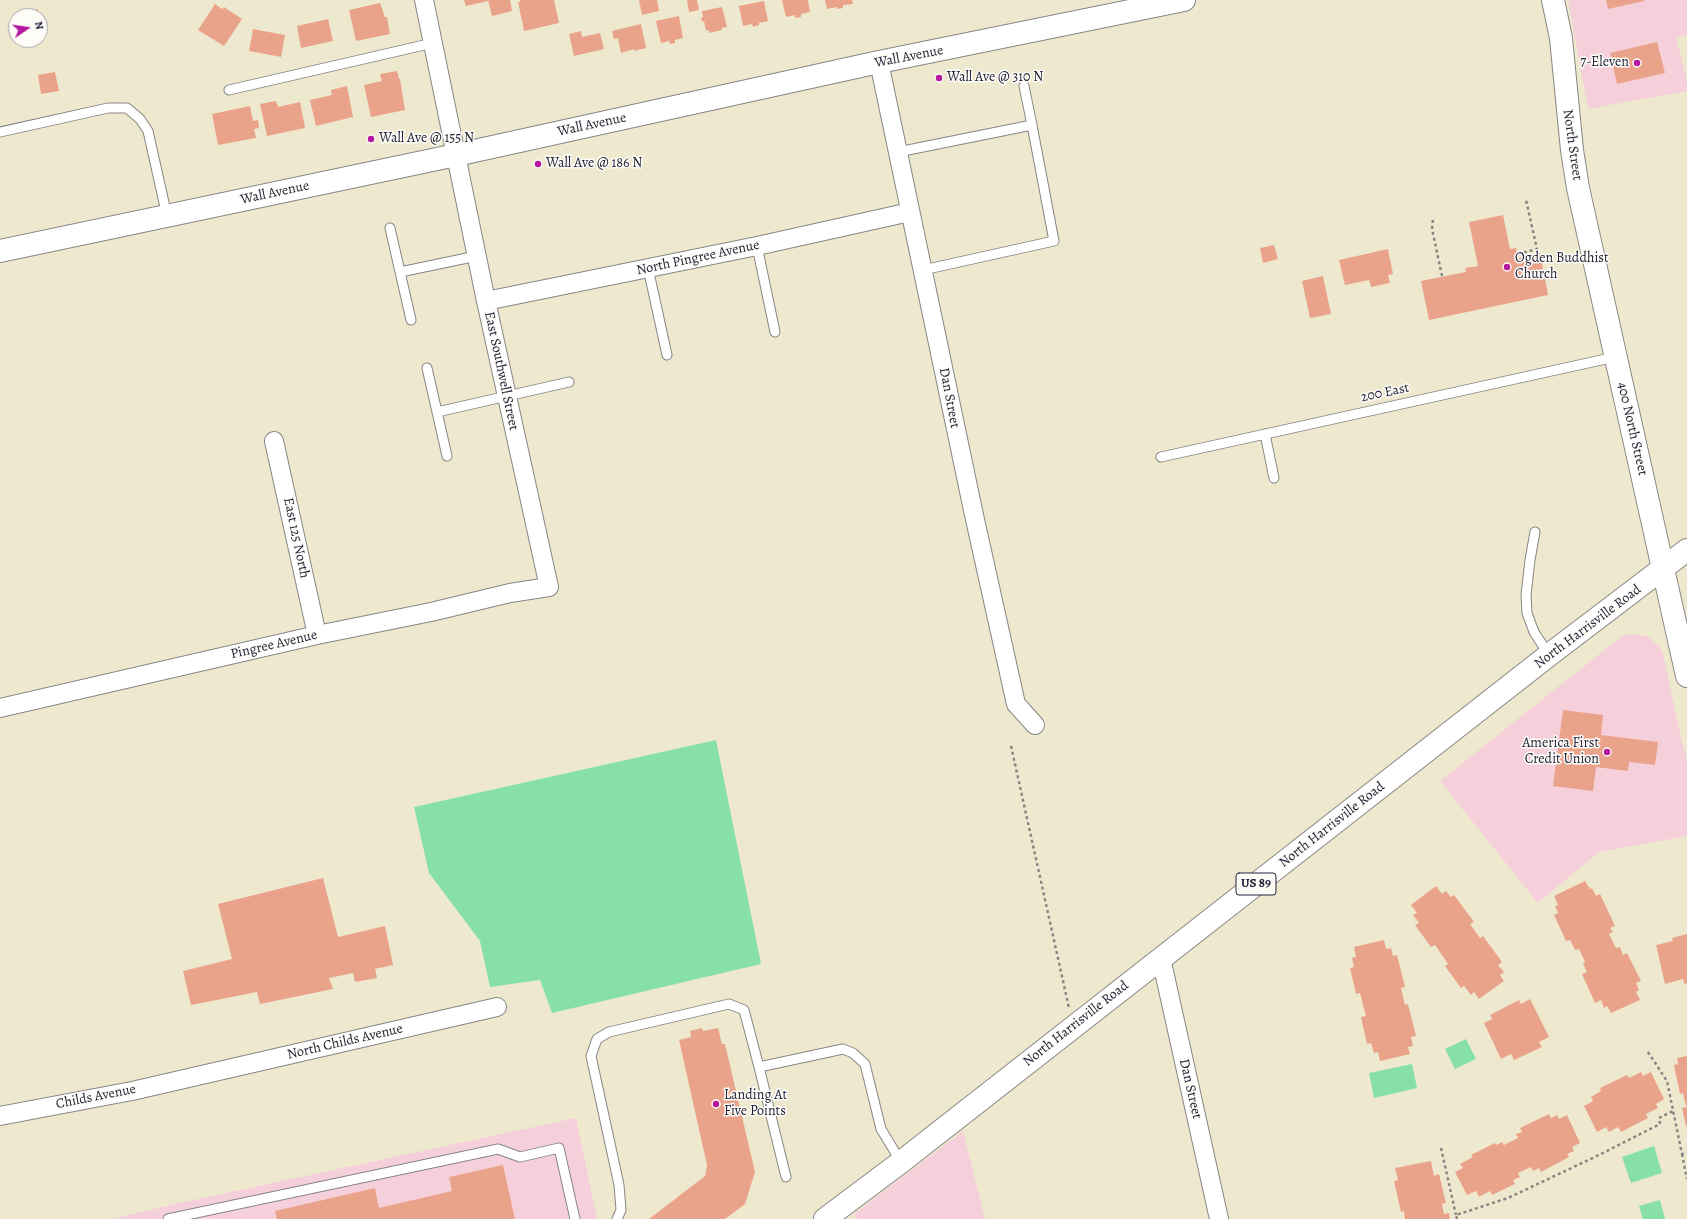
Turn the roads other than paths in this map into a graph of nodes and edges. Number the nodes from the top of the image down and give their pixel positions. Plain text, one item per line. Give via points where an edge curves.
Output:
1 (424, 0) edge
2 (1184, 0) edge
3 (1553, 0) edge
4 (433, 43) junction
5 (879, 62) junction
6 (1024, 86) dead end
7 (229, 90) dead end
8 (1032, 125) junction
9 (0, 132) edge
10 (898, 152) junction
11 (456, 155) junction
12 (910, 212) junction
13 (167, 216) junction
14 (390, 228) dead end
15 (757, 246) junction
16 (0, 252) edge
17 (477, 256) junction
18 (648, 268) junction
19 (923, 270) junction
20 (400, 272) junction
21 (1600, 290) joint
22 (486, 301) junction
23 (411, 320) dead end
24 (775, 332) dead end
25 (667, 355) dead end
26 (1615, 357) junction
27 (427, 368) dead end
28 (569, 382) dead end
29 (507, 396) junction
30 (437, 412) junction
31 (1265, 434) junction
32 (274, 441) dead end
33 (447, 456) dead end
34 (1161, 457) dead end
35 (1274, 478) dead end
36 (1535, 532) dead end
37 (1687, 550) edge
38 (1664, 568) junction
39 (549, 587) joint
40 (317, 635) junction
41 (1549, 655) junction
42 (1687, 676) edge
43 (0, 708) edge
44 (1035, 725) dead end
45 (1161, 958) junction
46 (497, 1007) dead end
47 (759, 1067) junction
48 (192, 1077) joint
49 (0, 1116) edge
50 (901, 1162) junction
51 (786, 1177) dead end
52 (168, 1219) edge
53 (575, 1219) edge
54 (617, 1219) edge
55 (825, 1219) edge
56 (1219, 1219) edge

1 - 4 street, East Southwell Street
2 - 5 main road, Wall Avenue
3 - 21 main road, North Street via 1561,38 1578,188
4 - 7 lane
4 - 11 street, East Southwell Street
5 - 10 street, Dan Street
5 - 11 main road, Wall Avenue
6 - 8 lane
8 - 10 lane
8 - 19 lane via 1054,241
9 - 13 lane via 108,108 127,108 140,119 148,131
10 - 12 street, Dan Street
11 - 13 main road, Wall Avenue
11 - 17 street, East Southwell Street
12 - 15 street, North Pingree Avenue
12 - 19 street, Dan Street
13 - 16 main road, Wall Avenue
14 - 20 lane
15 - 18 street, North Pingree Avenue
15 - 24 lane
17 - 20 lane
17 - 22 street, East Southwell Street
18 - 22 street, North Pingree Avenue
18 - 25 lane
19 - 44 street, Dan Street via 1016,704
20 - 23 lane
21 - 26 main road, 400 North Street
22 - 29 street, East Southwell Street
26 - 31 lane, 200 East
26 - 38 main road, 400 North Street
27 - 30 lane
28 - 29 lane
29 - 30 lane
29 - 39 street, East Southwell Street
30 - 33 lane
31 - 34 lane, 200 East
31 - 35 lane
32 - 40 street, East 125 North
36 - 41 lane via 1526,595 1527,613 1534,632
37 - 38 main road, North Harrisville Road / US 89
38 - 41 main road, North Harrisville Road / US 89
38 - 42 main road, 400 North Street
39 - 40 street, Pingree Avenue via 510,593
40 - 43 street, Pingree Avenue
41 - 45 main road, North Harrisville Road / US 89
45 - 50 main road, North Harrisville Road / US 89
45 - 56 street, Dan Street
46 - 48 street, North Childs Avenue
47 - 50 lane via 843,1049 853,1053 865,1064 881,1129
47 - 51 lane
47 - 54 lane via 744,1010 728,1004 609,1032 596,1039 591,1056 619,1185 621,1210
48 - 49 street, Childs Avenue
50 - 55 main road, North Harrisville Road / US 89
52 - 53 lane via 498,1149 520,1157 559,1148

